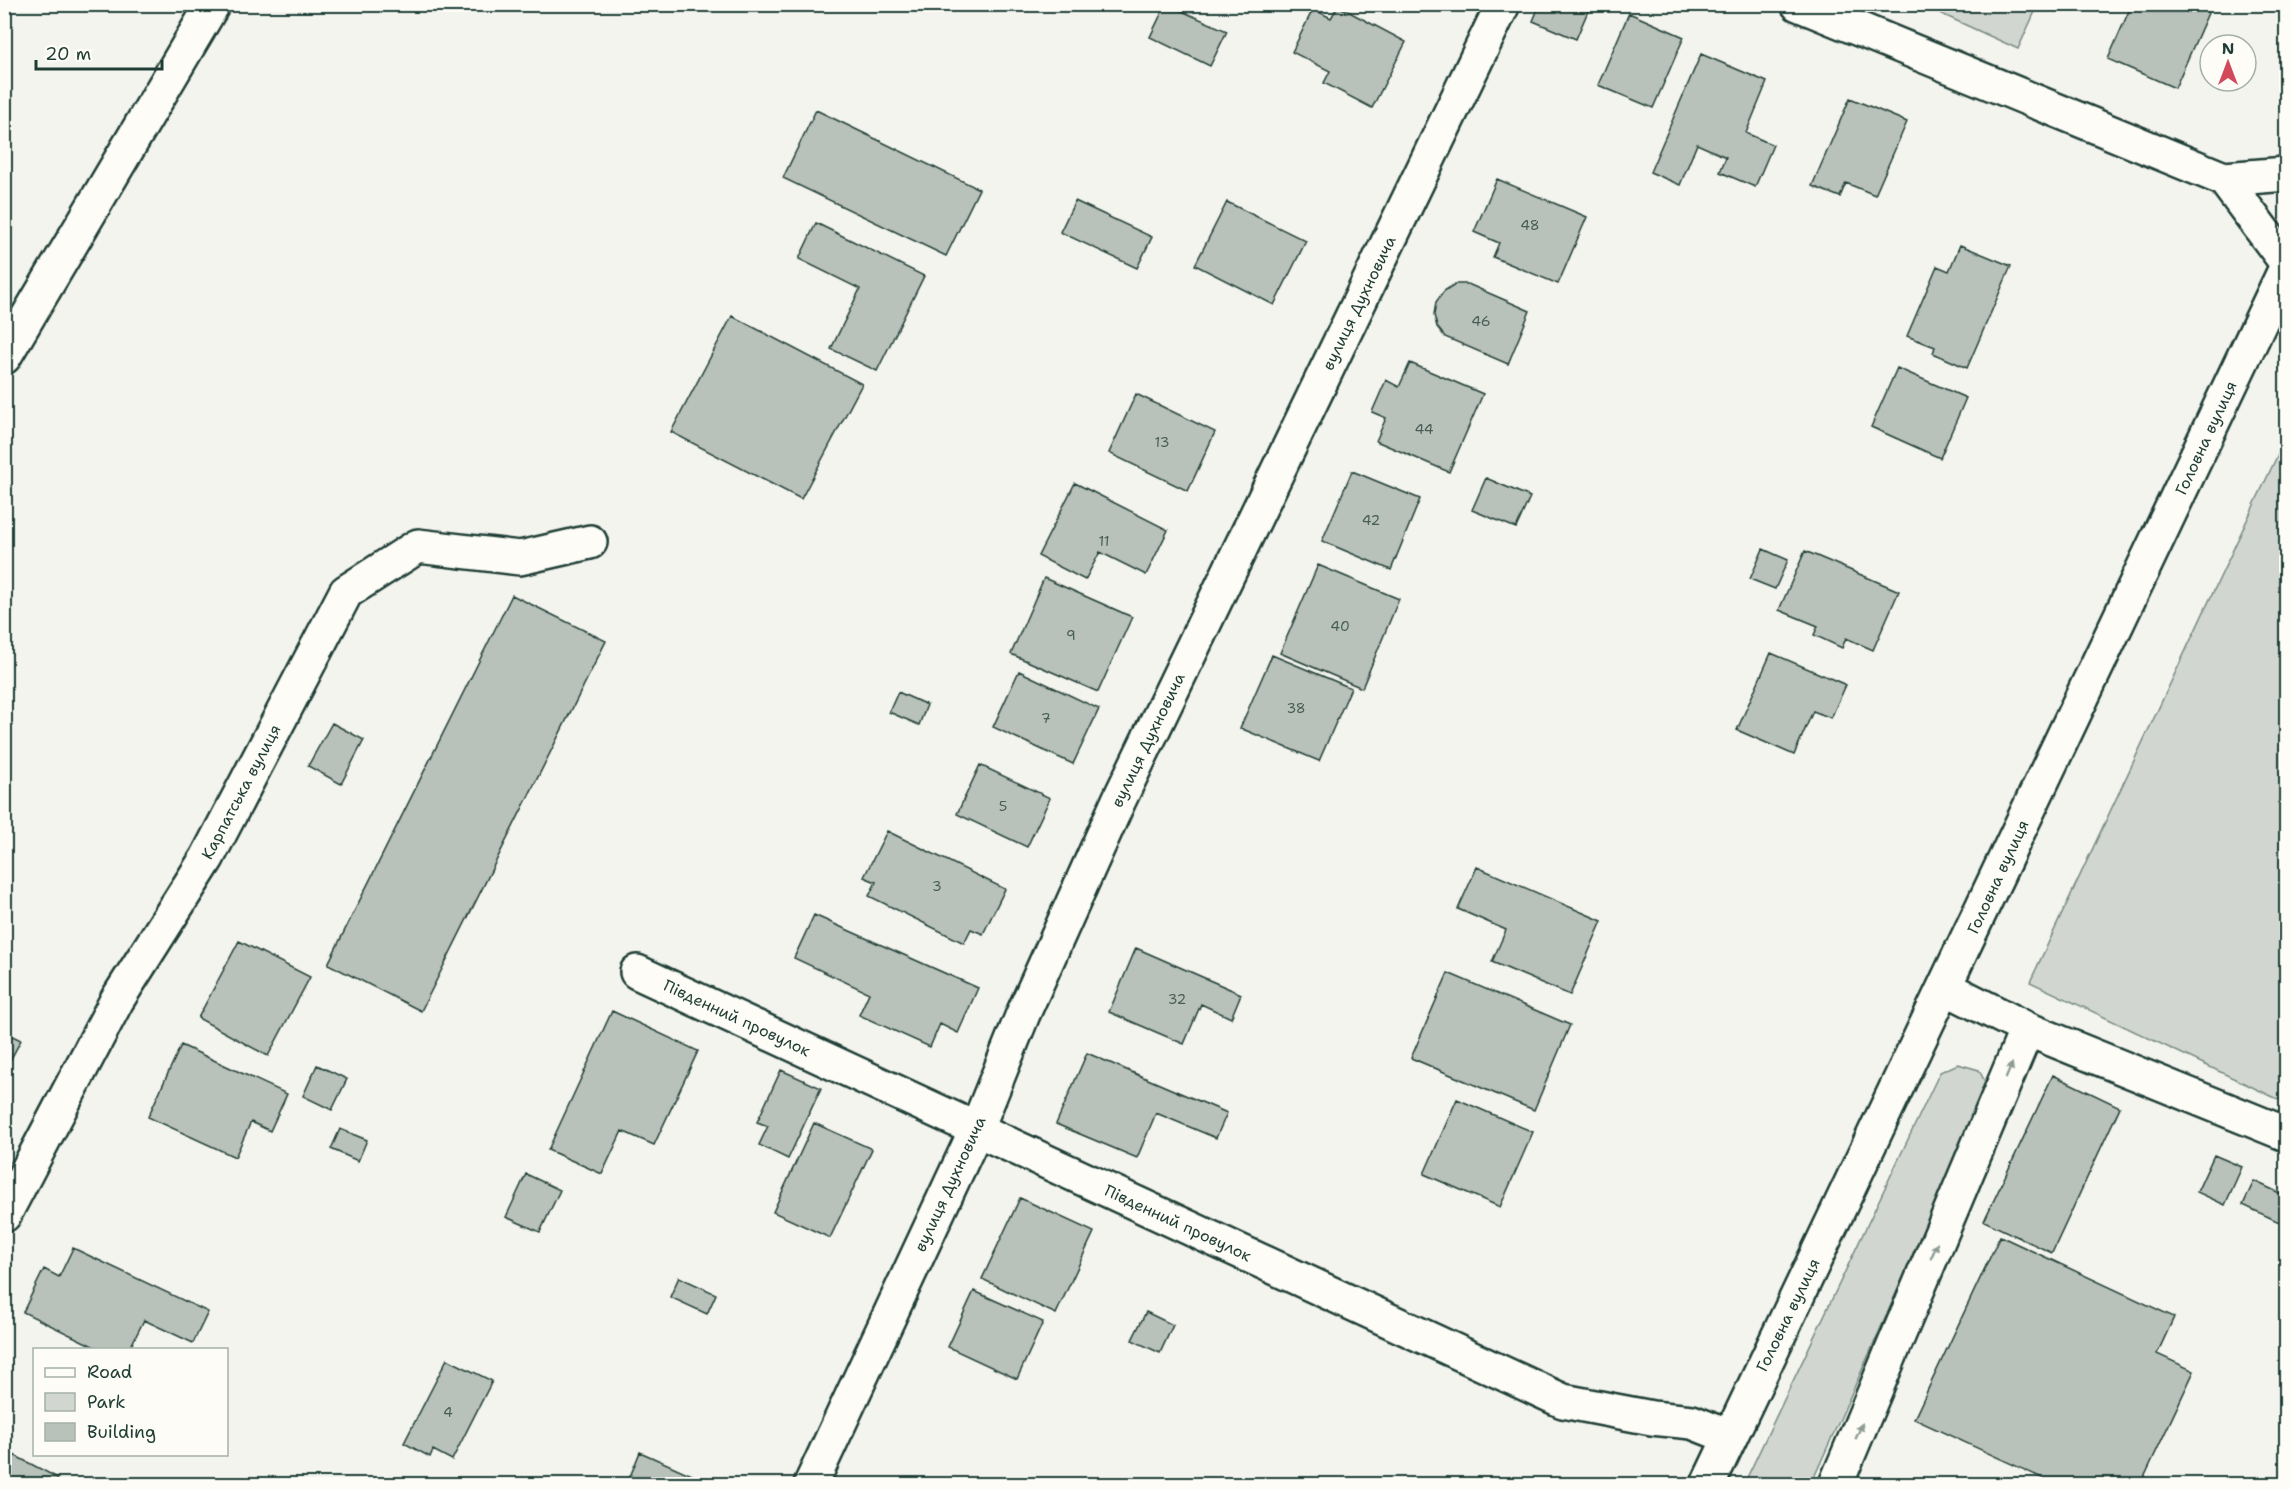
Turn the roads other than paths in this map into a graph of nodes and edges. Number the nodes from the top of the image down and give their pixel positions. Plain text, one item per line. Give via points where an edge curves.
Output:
1 (213, 4) edge
2 (1503, 4) edge
3 (1798, 4) edge
4 (2286, 174) edge
5 (2224, 179) junction
6 (2286, 262) edge
7 (2286, 268) edge
8 (4, 357) edge
9 (590, 542) dead end
10 (637, 972) dead end
11 (1946, 988) junction
12 (2027, 1029) junction
13 (977, 1128) junction
14 (2286, 1134) edge
15 (4, 1215) edge
16 (1730, 1437) junction
17 (1847, 1479) edge
18 (811, 1485) edge
19 (1708, 1485) edge

1 - 8 street
2 - 13 street, вулиця Духновича via 1119,800 1023,1014
3 - 5 street
4 - 5 street
5 - 6 street
7 - 11 street, Головна вулиця
9 - 15 street, Карпатська вулиця via 520,558 418,546 346,592 207,858 117,1000
10 - 13 street, Південний провулок
11 - 12 street
11 - 16 street, Головна вулиця
12 - 14 street
17 -> 12 street
13 - 16 street, Південний провулок via 1563,1401 1692,1422
13 - 18 street, вулиця Духновича
16 - 19 street, Головна вулиця

